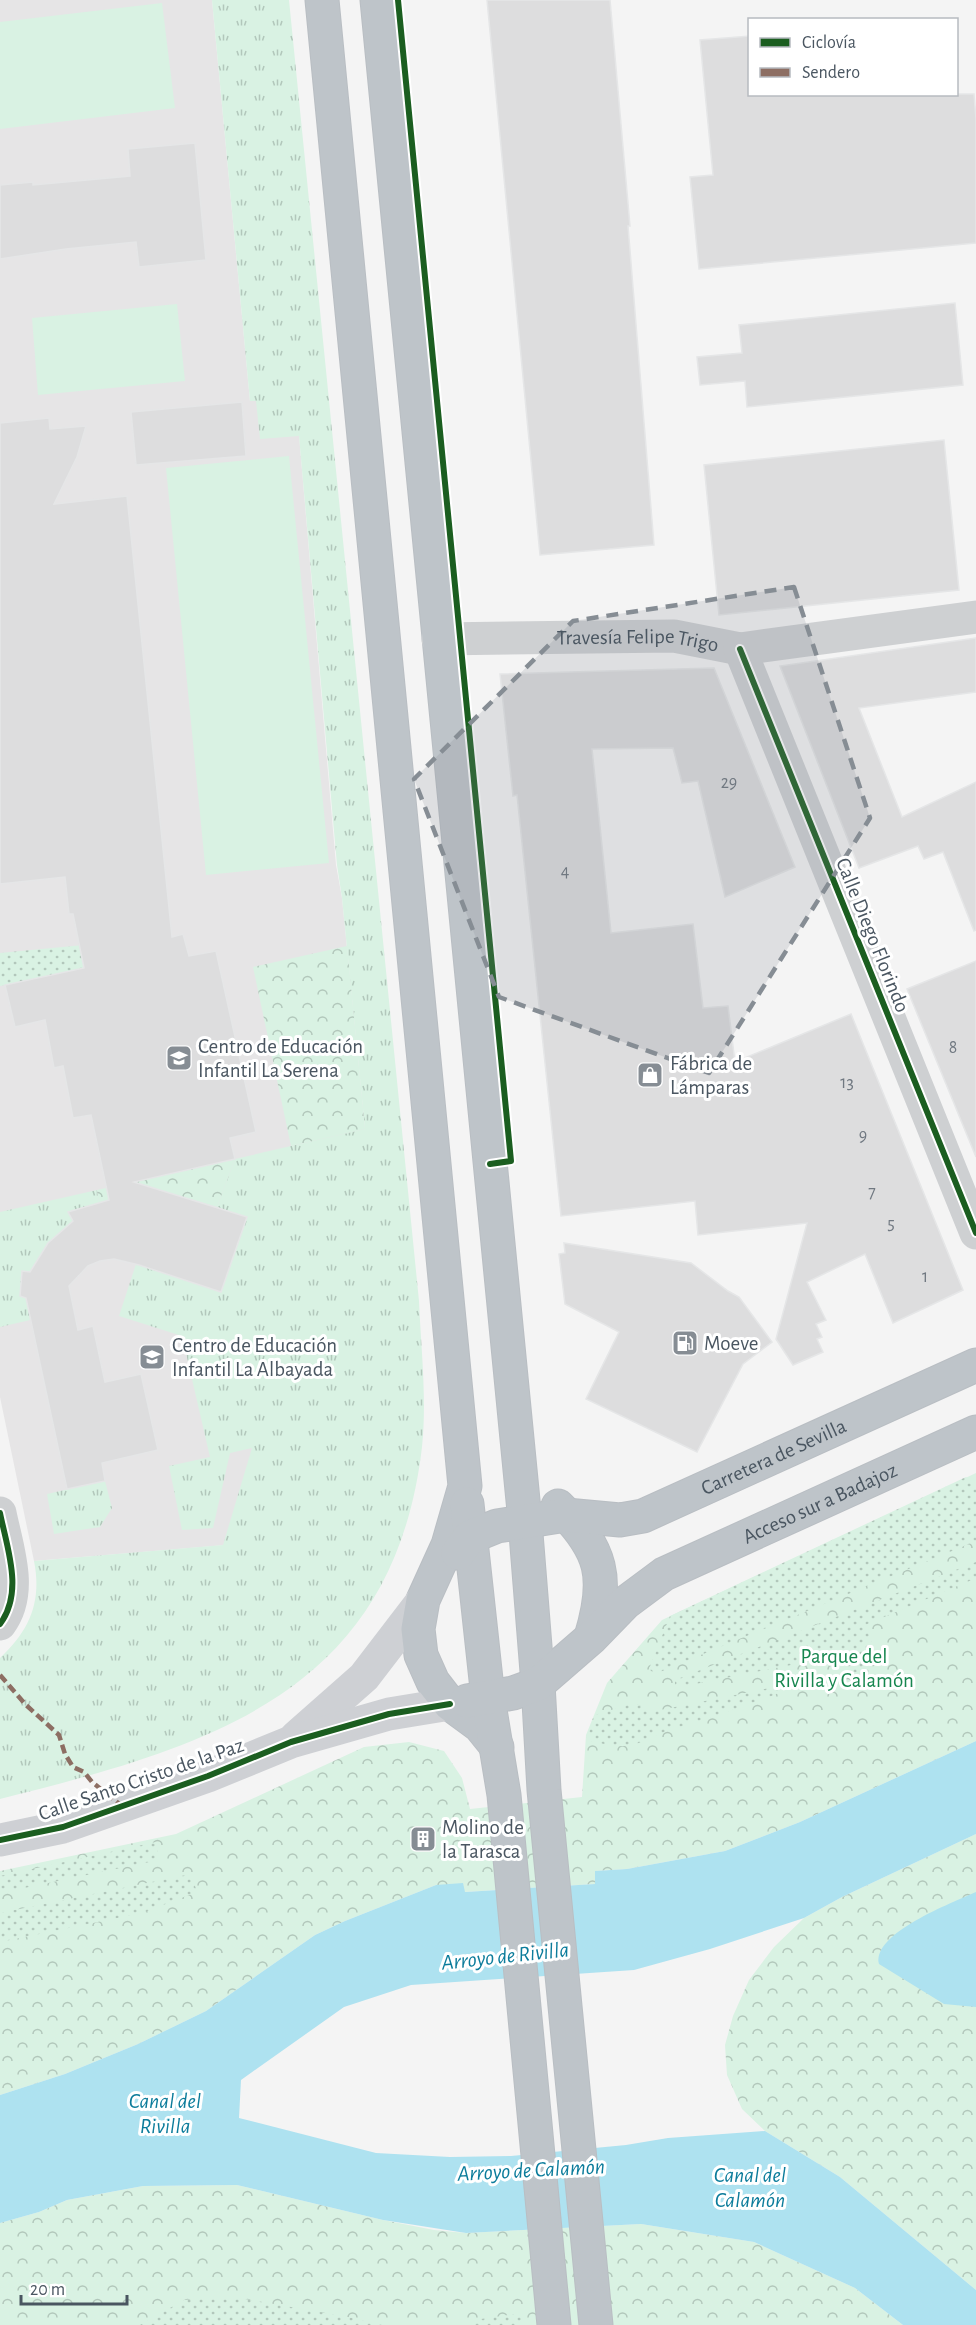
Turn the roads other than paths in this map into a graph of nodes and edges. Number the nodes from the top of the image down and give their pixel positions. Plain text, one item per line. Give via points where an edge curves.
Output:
1 (322, 0) edge
2 (377, 0) edge
3 (976, 617) edge
4 (438, 639) junction
5 (740, 649) junction
6 (976, 1233) edge
7 (976, 1365) edge
8 (976, 1432) edge
9 (520, 1473) junction
10 (465, 1486) junction
11 (0, 1513) edge
12 (566, 1515) junction
13 (525, 1521) junction
14 (470, 1537) junction
15 (423, 1600) junction
16 (0, 1624) edge
17 (591, 1638) junction
18 (538, 1684) junction
19 (488, 1698) junction
20 (450, 1704) junction
21 (541, 1741) junction
22 (291, 1742) junction
23 (497, 1747) junction
24 (0, 1840) edge
25 (554, 2325) edge
26 (596, 2325) edge

1 - 10 highway
2 - 4 highway
3 - 5 street, Travesía Felipe Trigo
4 - 5 street, Travesía Felipe Trigo via 674,636
4 - 9 highway
5 - 6 street, Calle Diego Florindo
7 - 12 highway, Carretera de Sevilla via 643,1516 620,1520
8 - 17 highway, Acceso sur a Badajoz via 664,1574 625,1603
9 - 12 highway
9 - 13 highway
10 - 14 highway
10 - 15 highway via 448,1545
11 - 16 street via 12,1571 12,1594
12 - 13 highway, Carretera de Sevilla
12 - 17 highway via 579,1527 598,1563 599,1609
13 - 14 highway, Carretera de Sevilla via 497,1526
13 - 18 highway
14 - 15 highway
14 - 19 highway
15 - 20 highway via 418,1629 421,1655 433,1682
15 - 22 street via 364,1677
17 - 18 highway
17 - 21 highway via 562,1687
18 - 19 highway
18 - 21 highway
19 - 20 highway
19 - 23 highway
20 - 22 street via 389,1714
20 - 23 highway via 480,1726
21 - 26 highway
22 - 24 street, Calle Santo Cristo de la Paz via 63,1827
23 - 25 highway

